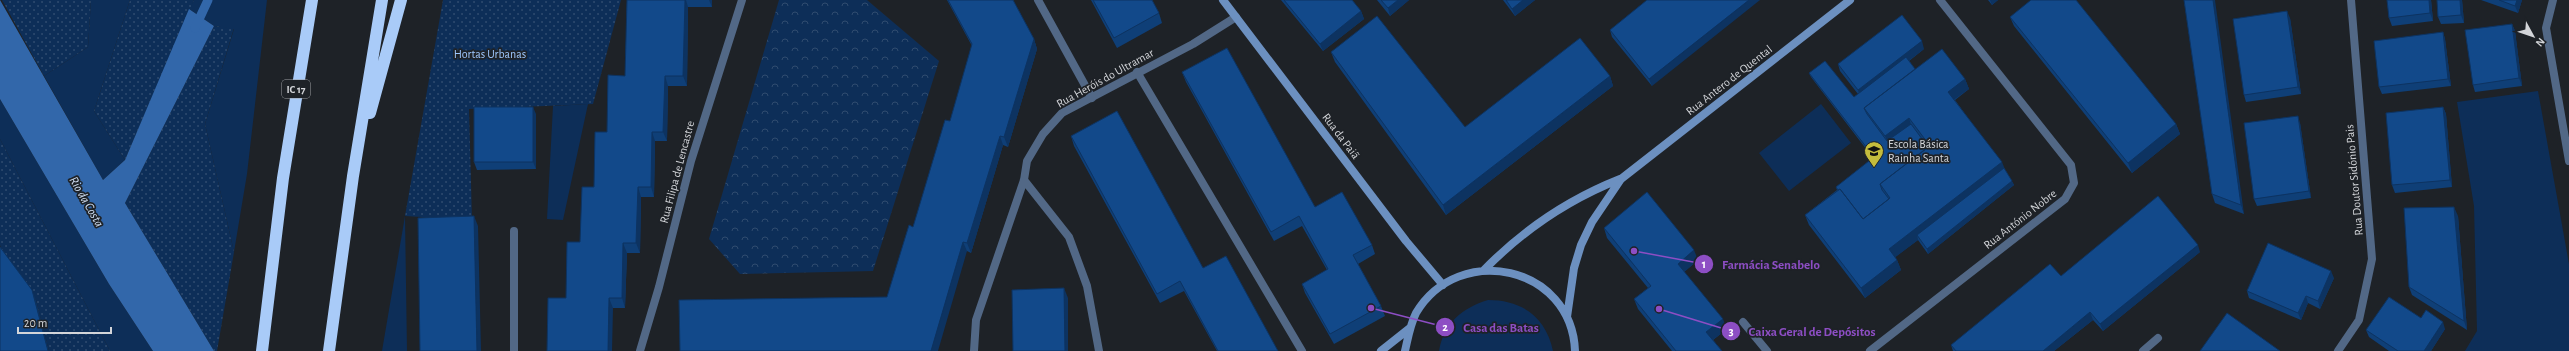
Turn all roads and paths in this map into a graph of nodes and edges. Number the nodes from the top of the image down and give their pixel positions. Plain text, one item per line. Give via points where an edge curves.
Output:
1 (303, 0) edge
2 (312, 0) edge
3 (382, 0) edge
4 (401, 0) edge
5 (742, 0) edge
6 (1038, 0) edge
7 (1223, 0) edge
8 (1850, 0) edge
9 (1940, 0) edge
10 (2351, 0) edge
11 (2553, 0) edge
12 (1236, 17) junction
13 (303, 48) junction
14 (1137, 72) junction
15 (1092, 98) junction
16 (2569, 161) edge
17 (1622, 179) junction
18 (1024, 180) junction
19 (352, 182) junction
20 (514, 231) dead end
21 (1484, 270) junction
22 (1442, 285) junction
23 (1567, 316) junction
24 (1743, 322) dead end
25 (1410, 328) junction
26 (2158, 338) dead end
27 (262, 351) edge
28 (328, 351) edge
29 (514, 351) edge
30 (640, 351) edge
31 (974, 351) edge
32 (1099, 351) edge
33 (1302, 351) edge
34 (1381, 351) edge
35 (1405, 351) edge
36 (1575, 351) edge
37 (1766, 351) edge
38 (1870, 351) edge
39 (2143, 351) edge
40 (2338, 351) edge

1 - 13 highway
2 - 13 highway, IC 17
3 - 19 highway
4 - 19 highway
5 - 30 street, Rua Filipa de Lencastre via 691,161 660,287
6 - 15 street
7 - 12 street, Rua da Paiã
8 - 17 street, Rua Antero de Quental
9 - 38 street, Rua António Nobre via 2071,165 2074,183 2066,199
10 - 40 street, Rua Doutor Sidónio Pais via 2372,259 2359,320
11 - 16 street via 2546,28
12 - 14 street, Rua Heróis do Ultramar via 1193,44
12 - 22 street, Rua da Paiã
13 - 27 highway, IC 17 via 283,178
14 - 15 street, Rua Heróis do Ultramar
14 - 33 street
15 - 18 street, Rua Heróis do Ultramar via 1062,113 1042,134 1026,161
17 - 21 street, Rua Antero de Quental via 1571,201 1547,216 1525,232
17 - 23 street, Rua Antero de Quental via 1592,222 1581,245 1572,274
18 - 31 street, Rua Heróis do Ultramar via 976,320
18 - 32 street via 1069,237 1087,286
19 - 28 highway
20 - 29 street
21 - 22 street via 1468,273
21 - 23 street via 1510,272 1533,281 1552,296
22 - 25 street via 1428,298
23 - 36 street
24 - 37 street
25 - 34 street
25 - 35 street
26 - 39 street

